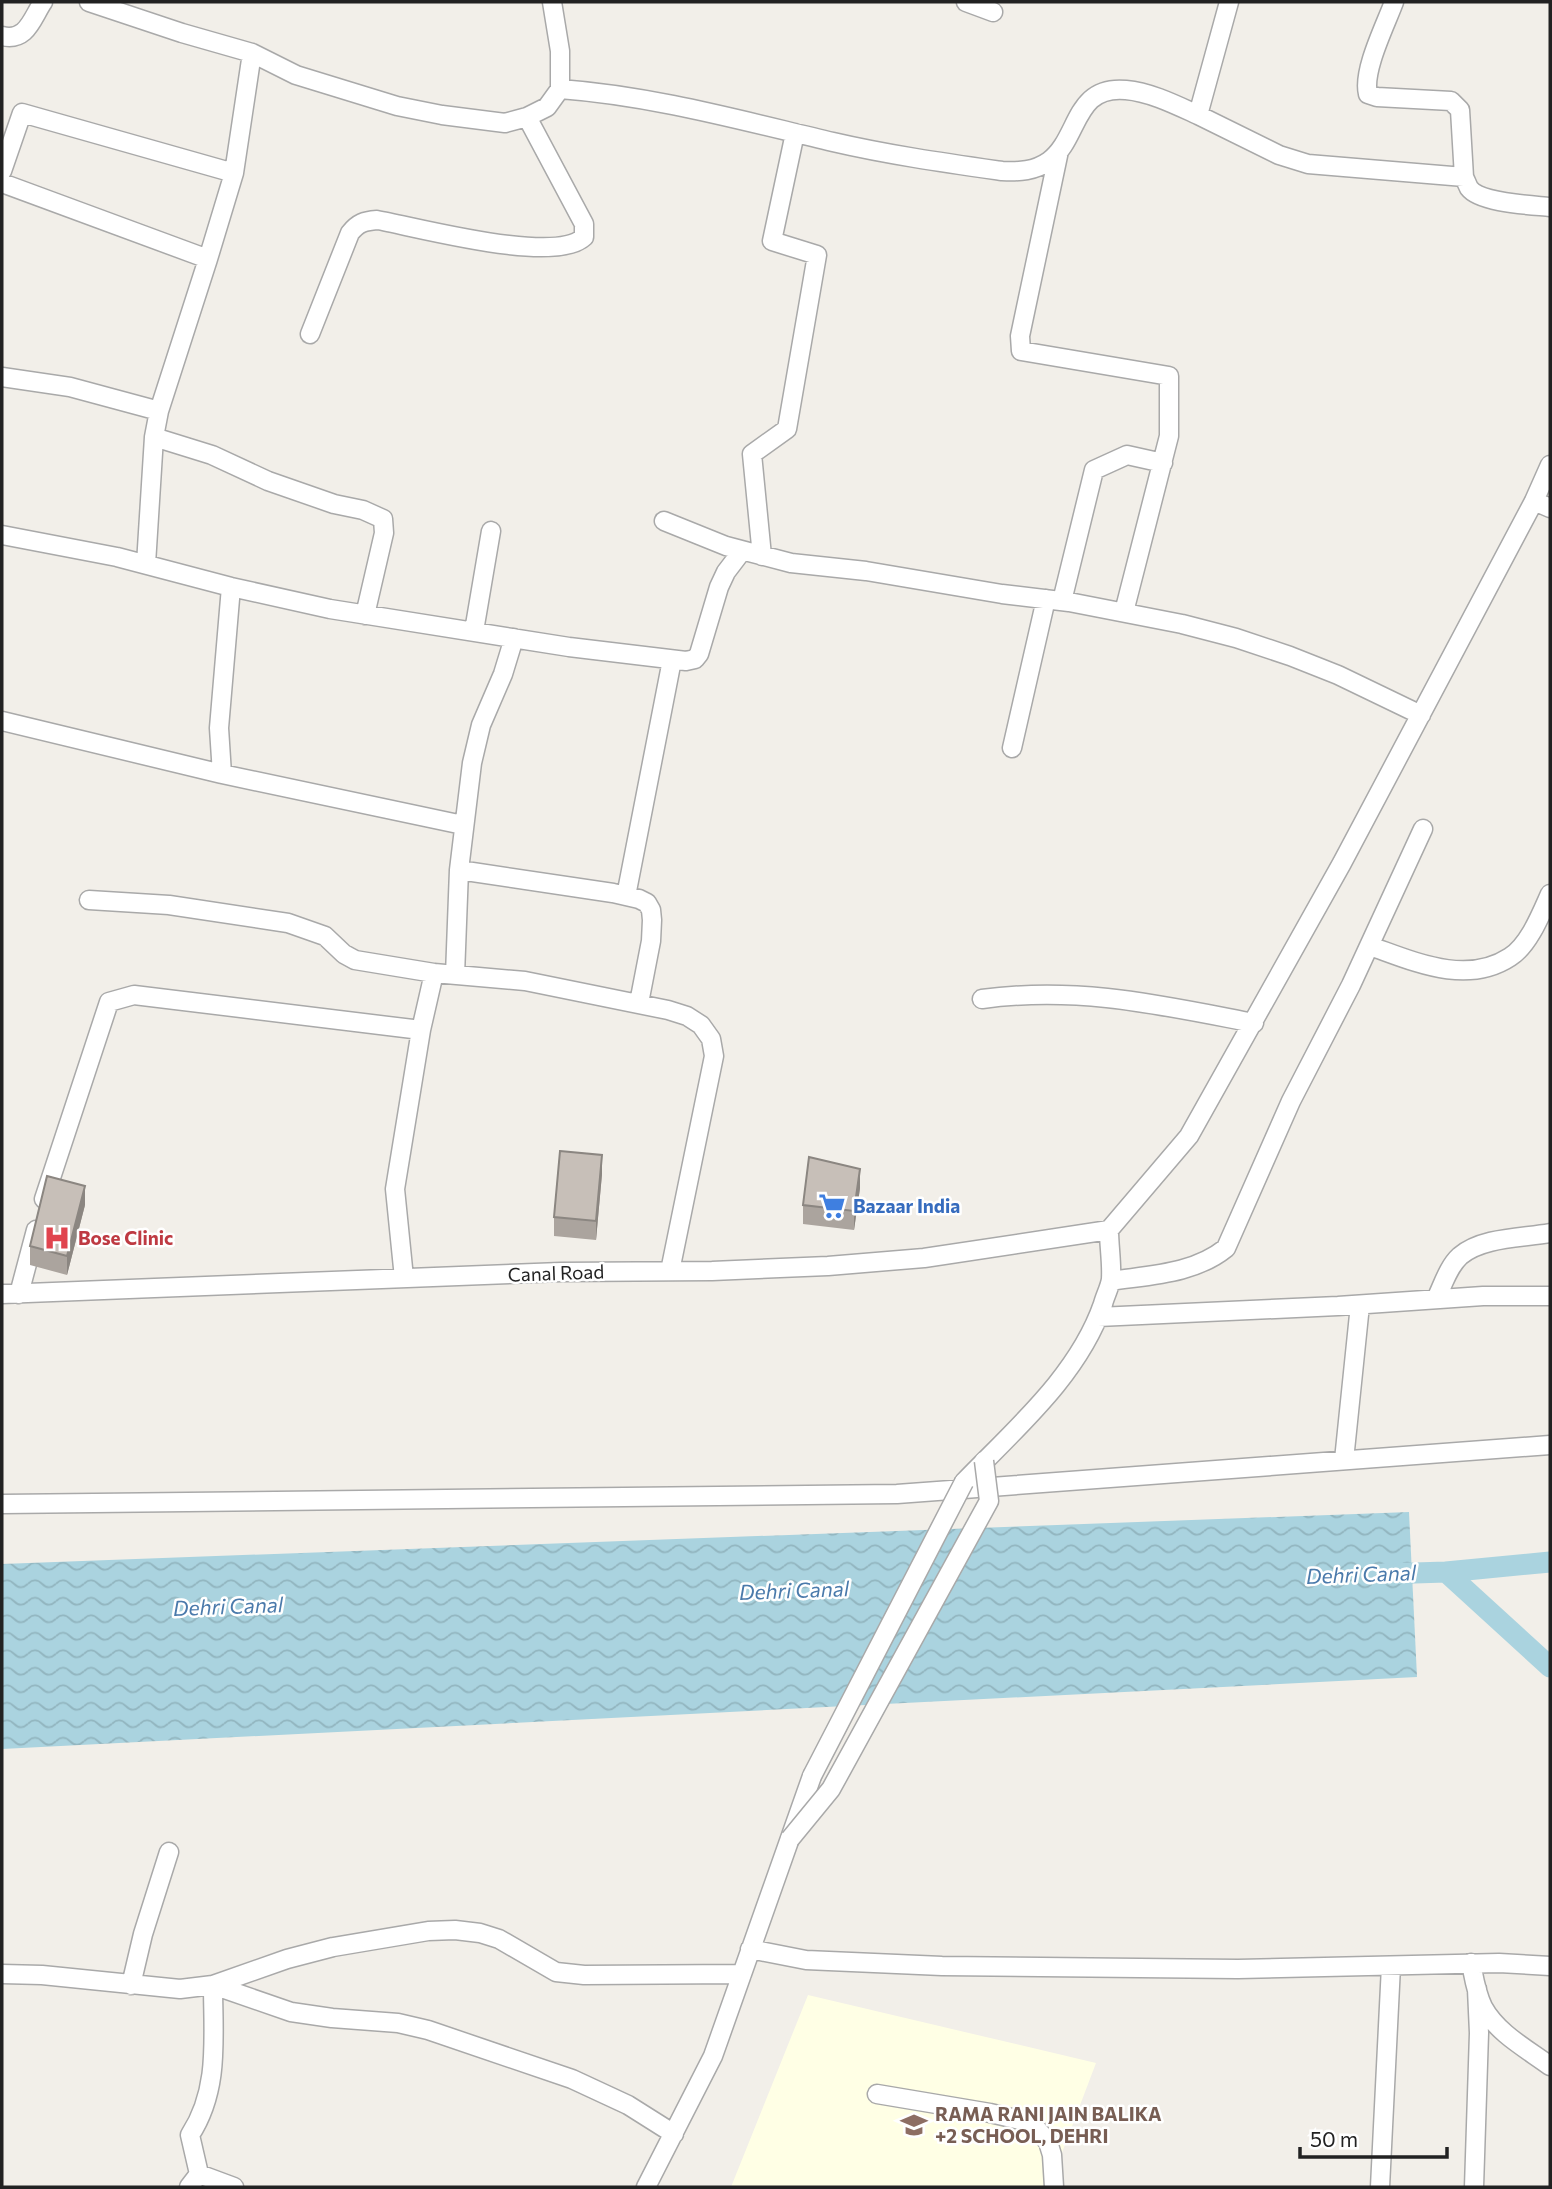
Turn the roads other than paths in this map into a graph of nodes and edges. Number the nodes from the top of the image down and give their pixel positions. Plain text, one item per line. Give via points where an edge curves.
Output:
1 (43, 2) edge
2 (89, 2) edge
3 (552, 2) edge
4 (966, 2) edge
5 (1229, 2) edge
6 (1394, 2) edge
7 (992, 12) dead end
8 (2, 36) edge
9 (251, 53) junction
10 (560, 89) junction
11 (1198, 115) junction
12 (527, 117) junction
13 (795, 133) junction
14 (1059, 151) junction
15 (2, 171) edge
16 (234, 173) junction
17 (1464, 177) junction
18 (2, 183) edge
19 (1550, 207) edge
20 (208, 259) junction
21 (310, 334) dead end
22 (2, 377) edge
23 (159, 411) junction
24 (154, 437) junction
25 (1163, 463) junction
26 (1550, 465) edge
27 (1542, 505) edge
28 (664, 521) dead end
29 (491, 531) dead end
30 (2, 535) edge
31 (742, 551) junction
32 (762, 556) junction
33 (146, 564) junction
34 (231, 587) junction
35 (1054, 600) junction
36 (1124, 612) junction
37 (365, 615) junction
38 (474, 631) junction
39 (514, 638) junction
40 (672, 660) junction
41 (1421, 715) junction
42 (2, 721) edge
43 (1012, 748) dead end
44 (222, 774) junction
45 (463, 825) junction
46 (1423, 829) dead end
47 (459, 870) junction
48 (1550, 894) edge
49 (626, 895) junction
50 (89, 900) dead end
51 (1370, 946) junction
52 (434, 973) junction
53 (455, 975) junction
54 (982, 999) dead end
55 (639, 1003) junction
56 (1254, 1023) junction
57 (421, 1030) junction
58 (1109, 1230) junction
59 (1550, 1233) edge
60 (670, 1271) junction
61 (404, 1278) junction
62 (1111, 1280) junction
63 (10, 1294) edge
64 (1550, 1296) edge
65 (1436, 1299) junction
66 (1360, 1305) junction
67 (1098, 1317) junction
68 (1550, 1445) edge
69 (1344, 1460) junction
70 (984, 1461) junction
71 (2, 1504) edge
72 (790, 1839) junction
73 (169, 1852) dead end
74 (750, 1949) junction
75 (1471, 1963) junction
76 (1391, 1966) junction
77 (1550, 1966) edge
78 (2, 1974) edge
79 (742, 1974) junction
80 (131, 1985) junction
81 (213, 1985) junction
82 (1477, 1989) junction
83 (1550, 2066) edge
84 (877, 2094) dead end
85 (674, 2134) junction
86 (194, 2181) edge
87 (234, 2187) edge
88 (646, 2187) edge
89 (1054, 2187) edge
90 (1380, 2187) edge
91 (1474, 2187) edge

1 - 8 street via 22,34
2 - 9 street
3 - 10 street
4 - 7 street
5 - 11 street
6 - 17 street via 1369,71 1368,94 1457,105
9 - 12 street via 296,75 397,106 505,123
9 - 16 street
10 - 12 street via 547,107
10 - 13 street via 645,99
11 - 14 street via 1129,90 1101,92 1081,111
11 - 17 street via 1279,155 1308,164
12 - 21 street via 584,224 584,237 570,245 525,246 365,221 350,233
13 - 14 street via 1002,171 1036,168
13 - 32 street via 772,241 817,255 787,429 752,454
14 - 25 street via 1020,336 1021,351 1169,376 1169,436
15 - 16 street via 22,113
16 - 20 street
17 - 19 street via 1476,194
18 - 20 street
20 - 23 street
22 - 23 street via 70,387
23 - 24 street
24 - 33 street
24 - 37 street via 383,519 384,533
25 - 35 street via 1127,455 1094,470
25 - 36 street
26 - 27 street
27 - 41 street
28 - 31 street
29 - 38 street
30 - 33 street
31 - 32 street
31 - 40 street via 719,587 699,654 695,659
32 - 35 street
33 - 34 street
34 - 37 street
34 - 44 street via 219,728
35 - 36 street
35 - 43 street
36 - 41 street via 1236,638 1290,656
37 - 38 street
38 - 39 street
39 - 40 street
39 - 45 street via 481,725
40 - 49 street
41 - 56 street
42 - 44 street
44 - 45 street
45 - 47 street
46 - 51 street
47 - 49 street
47 - 53 street
48 - 51 street via 1526,939 1511,957 1491,966 1445,970
49 - 55 street via 647,903 652,920
50 - 52 street via 169,905 288,923 325,936 355,960
51 - 62 street via 1291,1101 1226,1248 1178,1271
52 - 53 street
52 - 57 street
53 - 55 street via 525,981
54 - 56 street via 1068,993
55 - 60 street via 687,1016 701,1025 711,1039 714,1056
56 - 58 street via 1189,1136
57 - 61 street via 395,1189
57 - 63 street via 134,995 109,1002
58 - 60 street, Canal Road via 869,1264
58 - 62 street
59 - 65 street via 1471,1249 1459,1257
60 - 61 street, Canal Road
61 - 63 street, Canal Road
62 - 67 street
64 - 65 street
65 - 66 street
66 - 67 street
66 - 69 street
67 - 70 street via 1055,1386
68 - 69 street
69 - 71 street via 897,1494
70 - 72 street, bridge via 964,1482 812,1776
70 - 72 street, bridge via 989,1501 831,1789
72 - 74 street
73 - 80 street
74 - 76 street via 806,1959 942,1966
74 - 79 street
75 - 76 street
75 - 77 street
75 - 82 street
76 - 90 street
78 - 80 street
79 - 81 street via 556,1972 499,1939 455,1930 333,1947
79 - 85 street via 713,2056
80 - 81 street via 180,1989
81 - 85 street via 291,2012 428,2030 572,2079 628,2105
81 - 86 street via 212,2078 190,2135
82 - 83 street via 1500,2028
82 - 91 street
84 - 89 street via 1020,2120 1048,2142
85 - 88 street
86 - 87 street

